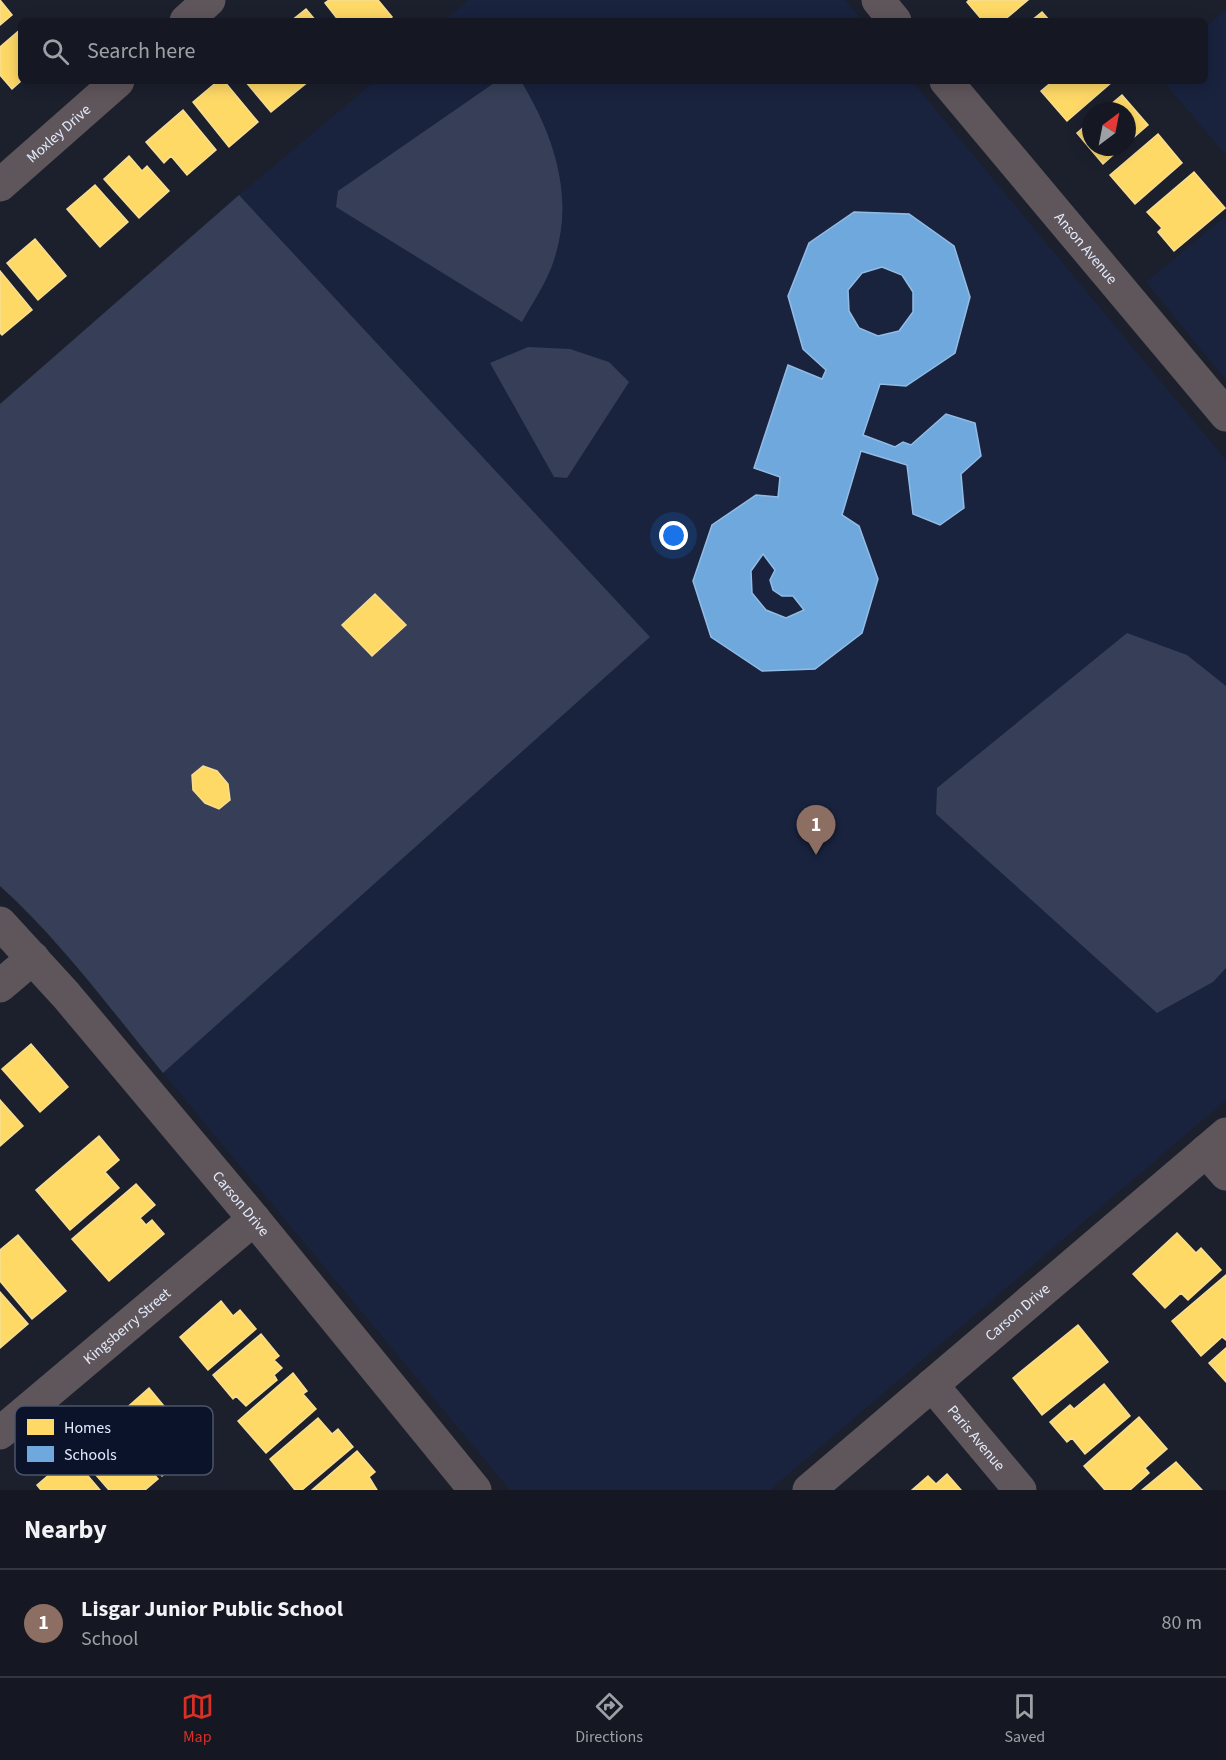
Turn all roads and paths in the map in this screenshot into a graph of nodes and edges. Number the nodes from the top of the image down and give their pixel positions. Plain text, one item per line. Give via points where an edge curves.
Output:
1 (209, 0) edge
2 (878, 0) edge
3 (189, 18) edge
4 (893, 18) edge
5 (114, 84) edge
6 (949, 84) edge
7 (2, 180) edge
8 (1226, 416) edge
9 (0, 923) edge
10 (33, 958) junction
11 (0, 986) edge
12 (1219, 1153) edge
13 (254, 1219) junction
14 (932, 1385) junction
15 (32, 1406) edge
16 (15, 1420) edge
17 (0, 1433) edge
18 (465, 1486) edge
19 (809, 1490) edge
20 (1020, 1490) edge

1 - 3 street
2 - 4 street
5 - 7 street, Moxley Drive
6 - 8 street, Anson Avenue
9 - 10 street, Carson Drive
10 - 11 street
10 - 13 street, Carson Drive
12 - 14 street, Carson Drive
13 - 15 street, Kingsberry Street
13 - 18 street, Carson Drive
14 - 19 street, Carson Drive
14 - 20 street, Paris Avenue
16 - 17 street, Kingsberry Street

